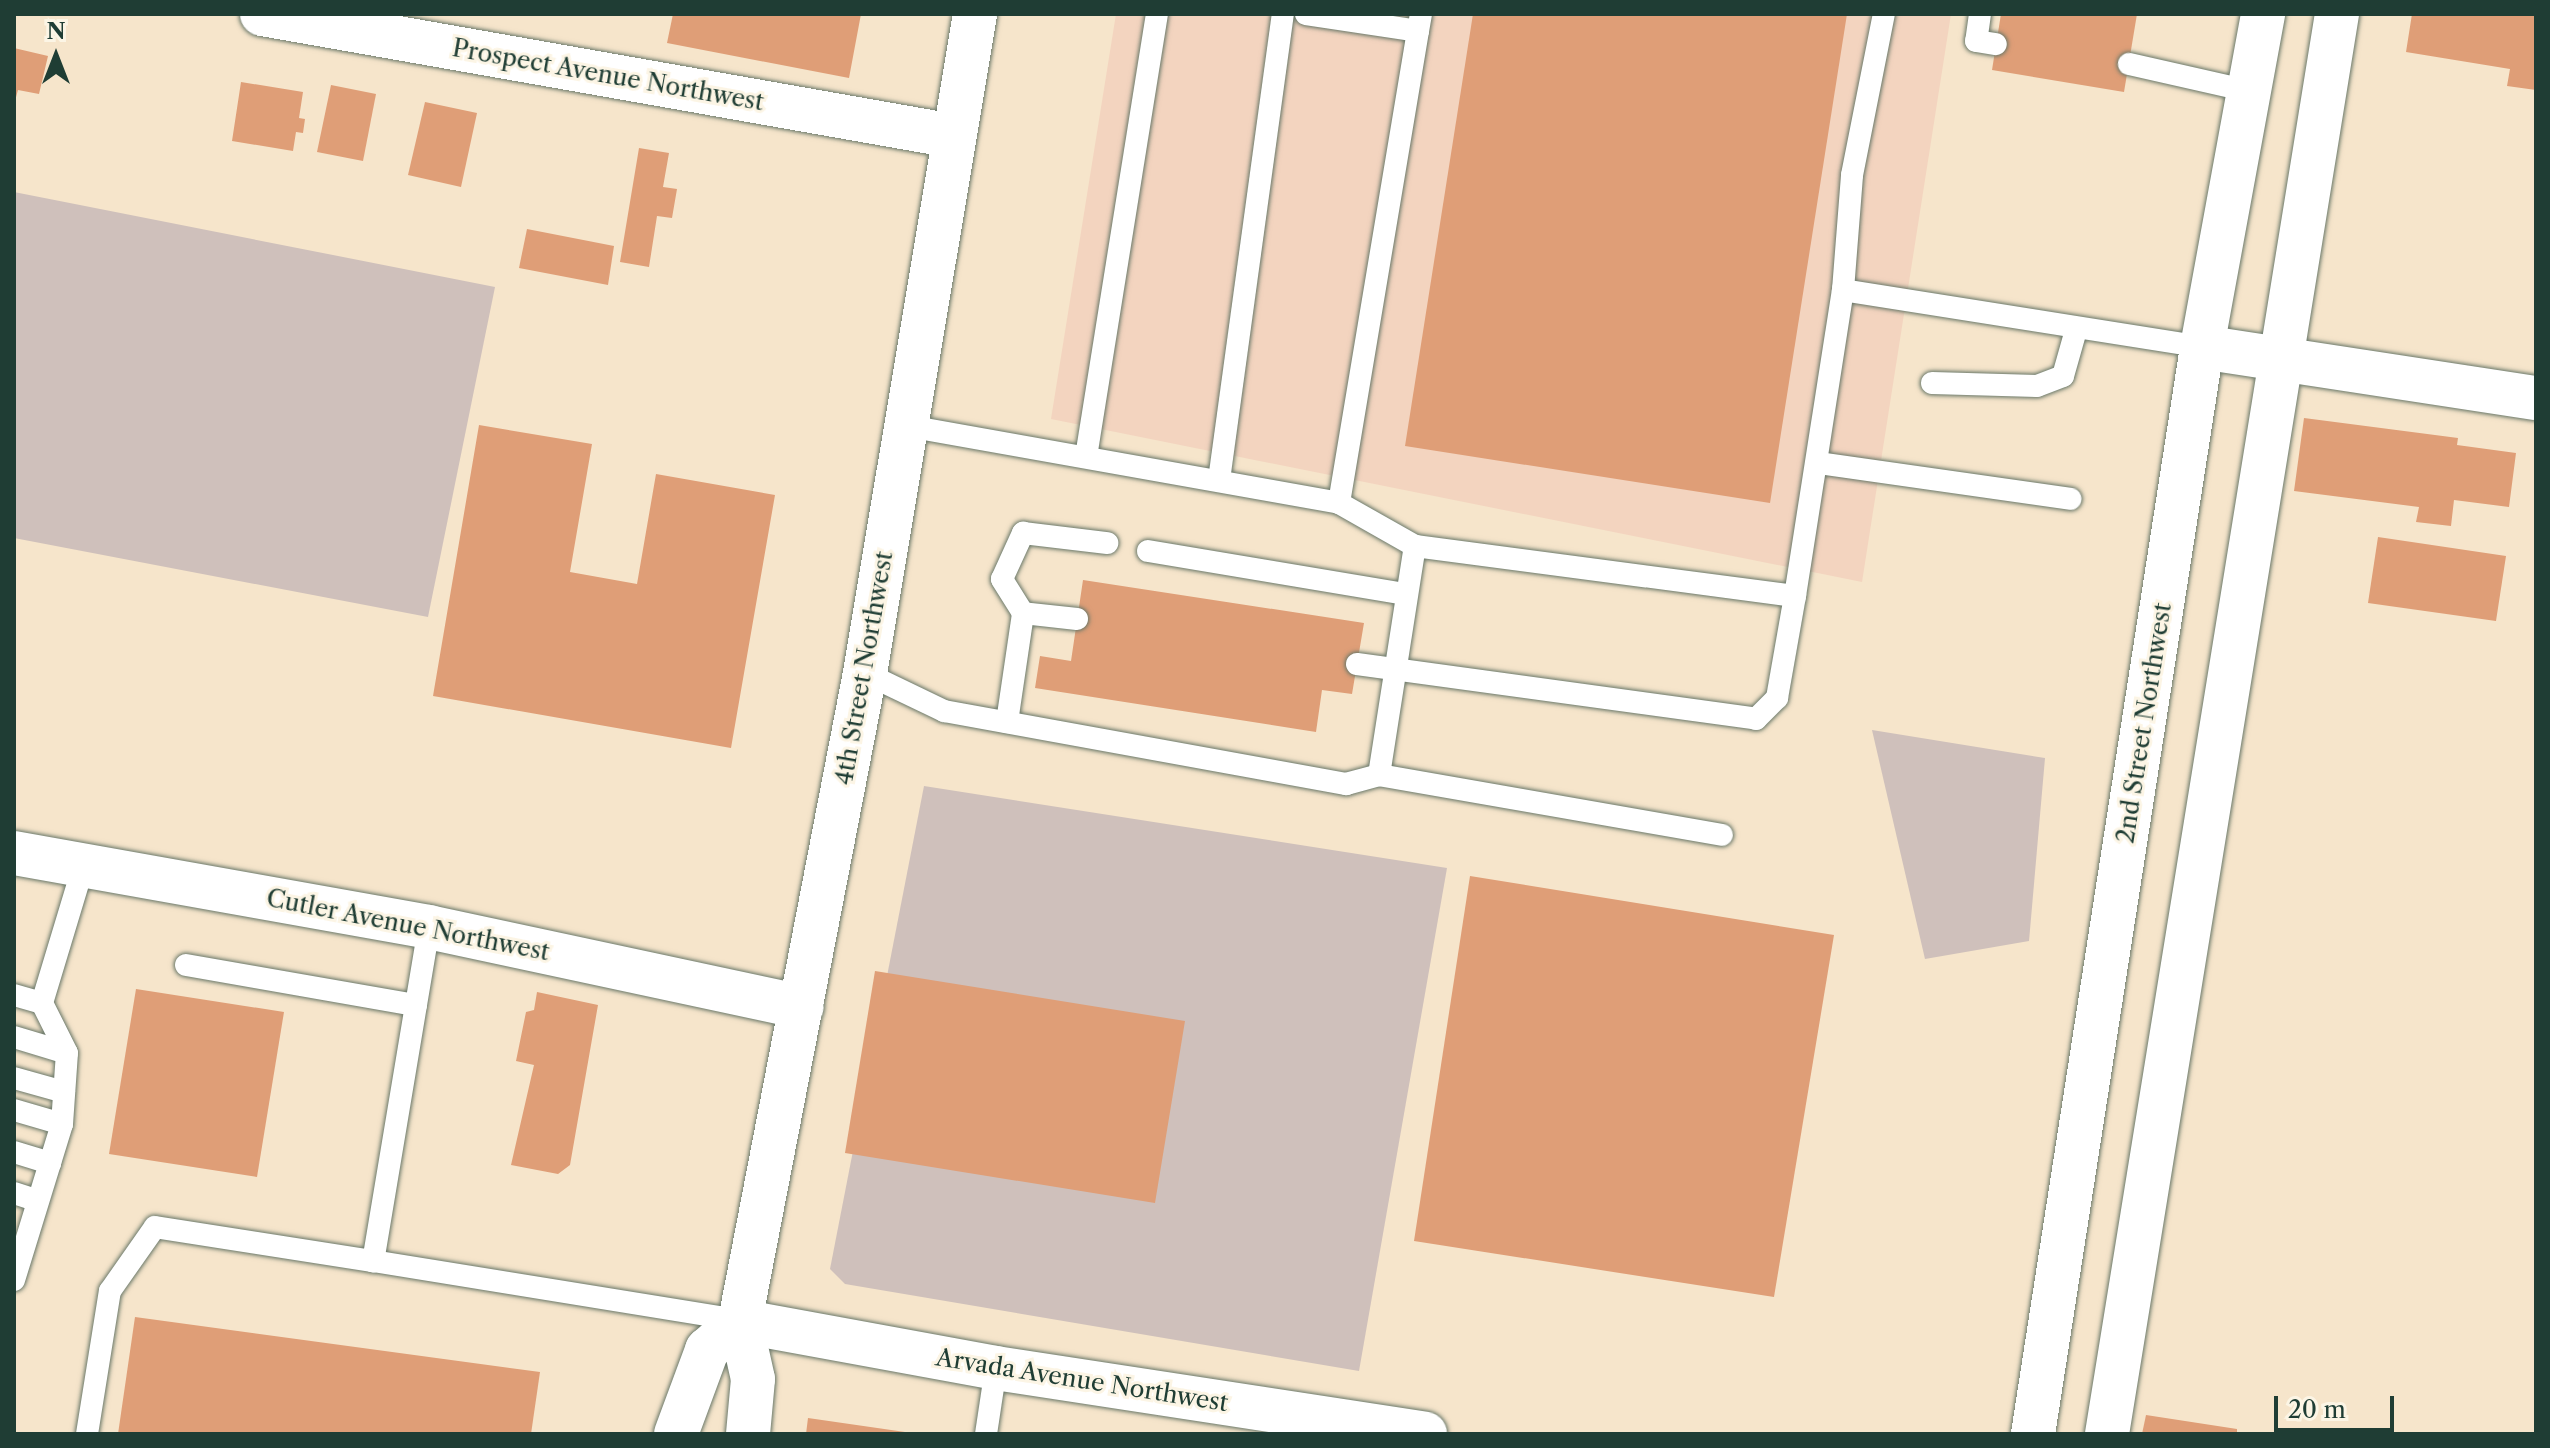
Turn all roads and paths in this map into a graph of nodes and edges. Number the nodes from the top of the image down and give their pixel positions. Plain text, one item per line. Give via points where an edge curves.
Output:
1 (262, 14) edge
2 (975, 14) edge
3 (1157, 14) edge
4 (1283, 14) edge
5 (1306, 14) edge
6 (1884, 14) edge
7 (1980, 14) edge
8 (2263, 14) edge
9 (2337, 14) edge
10 (1419, 23) edge
11 (1986, 42) dead end
12 (2129, 64) dead end
13 (2249, 91) junction
14 (953, 136) junction
15 (1843, 290) junction
16 (2076, 330) junction
17 (2202, 347) junction
18 (2285, 358) junction
19 (1932, 383) dead end
20 (2536, 398) edge
21 (908, 426) junction
22 (1086, 457) junction
23 (1818, 463) junction
24 (1219, 480) junction
25 (2070, 499) dead end
26 (1339, 503) junction
27 (1107, 543) dead end
28 (1415, 546) junction
29 (1148, 551) dead end
30 (1406, 594) junction
31 (1795, 596) junction
32 (1023, 613) junction
33 (1077, 619) dead end
34 (1357, 664) dead end
35 (1392, 671) junction
36 (865, 673) junction
37 (1007, 722) junction
38 (1379, 775) junction
39 (1722, 835) dead end
40 (14, 853) edge
41 (84, 864) junction
42 (429, 927) junction
43 (186, 965) dead end
44 (14, 995) edge
45 (42, 1003) junction
46 (416, 1005) junction
47 (801, 1007) junction
48 (14, 1037) edge
49 (67, 1053) junction
50 (14, 1078) edge
51 (64, 1092) junction
52 (14, 1110) edge
53 (62, 1124) junction
54 (14, 1152) edge
55 (50, 1163) junction
56 (14, 1193) edge
57 (38, 1201) junction
58 (21, 1233) edge
59 (373, 1261) junction
60 (15, 1270) edge
61 (740, 1321) junction
62 (996, 1368) junction
63 (87, 1434) edge
64 (676, 1434) edge
65 (748, 1434) edge
66 (986, 1434) edge
67 (1425, 1434) edge
68 (2033, 1434) edge
69 (2107, 1434) edge

1 - 14 main road, Prospect Avenue Northwest
2 - 14 main road, 4th Street Northwest
3 - 22 lane
4 - 24 lane
5 - 10 lane
6 - 15 lane via 1852,175
7 - 11 lane
8 - 13 main road, 2nd Street Northwest
9 - 18 main road
10 - 26 lane
12 - 13 lane
13 - 17 main road, 2nd Street Northwest
14 - 21 main road, 4th Street Northwest
15 - 16 lane
15 - 23 lane
16 - 17 lane
16 - 19 lane via 2063,376 2037,386
17 - 18 main road
17 - 68 main road, 2nd Street Northwest
18 - 20 main road
18 - 69 main road
21 - 22 lane
21 - 36 main road, 4th Street Northwest
22 - 24 lane
23 - 25 lane
23 - 31 lane
24 - 26 lane
26 - 28 lane
27 - 32 lane via 1023,533 1002,579
28 - 30 lane
28 - 31 lane
29 - 30 lane
30 - 35 lane
31 - 35 lane via 1777,698 1756,719
32 - 33 lane
32 - 37 lane
34 - 35 lane
35 - 38 lane
36 - 37 lane via 944,711
36 - 47 main road, 4th Street Northwest
37 - 38 lane via 1346,784
38 - 39 lane
40 - 41 main road, Cutler Avenue Northwest
41 - 42 main road, Cutler Avenue Northwest
41 - 45 lane
42 - 46 lane
42 - 47 main road, Cutler Avenue Northwest
43 - 46 lane
44 - 45 lane
45 - 49 lane
46 - 59 lane
47 - 61 main road, 4th Street Northwest
48 - 49 lane
49 - 51 lane
50 - 51 lane
51 - 53 lane
52 - 53 lane
53 - 55 lane
54 - 55 lane
55 - 57 lane
56 - 57 lane
57 - 58 lane
58 - 60 lane
59 - 61 lane
59 - 63 lane via 155,1227 110,1291
61 - 62 main road, Arvada Avenue Northwest
61 - 64 main road via 707,1350
61 - 65 main road, 4th Street Northwest via 753,1379
62 - 66 lane
62 - 67 main road, Arvada Avenue Northwest

